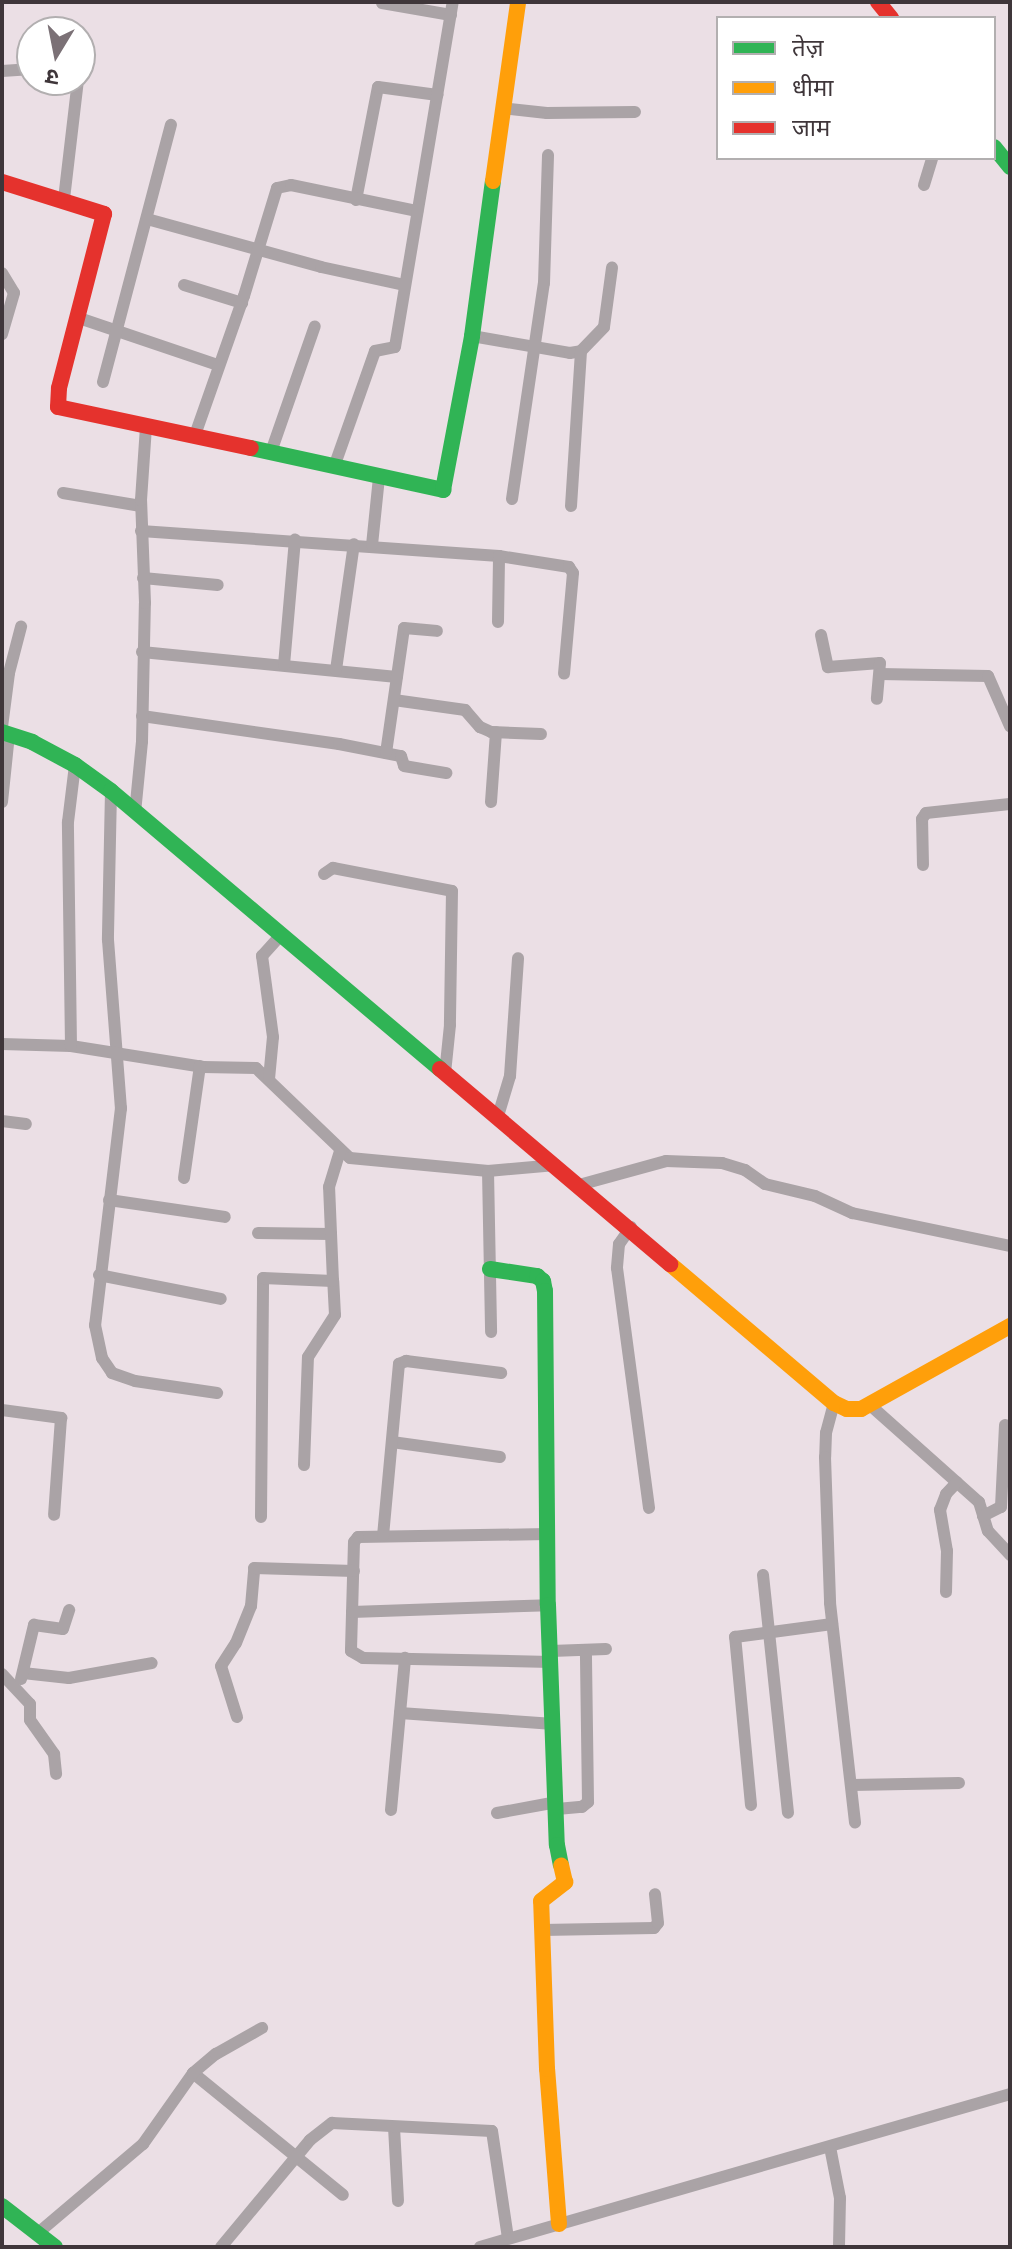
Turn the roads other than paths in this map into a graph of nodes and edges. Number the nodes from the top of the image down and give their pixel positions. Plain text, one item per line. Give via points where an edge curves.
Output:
1 (518, 2) edge
2 (382, 3) edge
3 (452, 8) edge
4 (437, 95) junction
5 (76, 96) edge
6 (502, 108) junction
7 (635, 112) dead end
8 (171, 125) dead end
9 (996, 150) edge
10 (548, 155) dead end
11 (931, 160) edge
12 (1010, 167) edge
13 (2, 182) edge
14 (924, 185) dead end
15 (64, 199) junction
16 (356, 200) junction
17 (417, 211) junction
18 (147, 219) junction
19 (259, 251) junction
20 (612, 268) dead end
21 (2, 273) edge
22 (184, 285) dead end
23 (405, 285) junction
24 (242, 303) junction
25 (76, 317) junction
26 (315, 326) dead end
27 (116, 330) junction
28 (2, 334) edge
29 (472, 336) junction
30 (533, 348) junction
31 (581, 351) junction
32 (218, 365) junction
33 (103, 382) dead end
34 (146, 426) junction
35 (195, 435) junction
36 (271, 452) junction
37 (334, 467) junction
38 (379, 477) junction
39 (63, 493) dead end
40 (512, 499) dead end
41 (141, 506) junction
42 (571, 506) dead end
43 (141, 531) junction
44 (295, 539) junction
45 (354, 544) junction
46 (372, 545) junction
47 (499, 556) junction
48 (143, 578) junction
49 (218, 585) dead end
50 (498, 622) dead end
51 (21, 627) dead end
52 (437, 631) dead end
53 (821, 635) dead end
54 (142, 652) junction
55 (284, 665) junction
56 (336, 670) junction
57 (564, 674) dead end
58 (880, 674) junction
59 (397, 677) junction
60 (877, 699) dead end
61 (394, 700) junction
62 (142, 716) junction
63 (1010, 726) edge
64 (4, 727) edge
65 (496, 732) junction
66 (541, 734) dead end
67 (386, 753) junction
68 (75, 765) junction
69 (446, 773) dead end
70 (111, 791) junction
71 (2, 802) edge
72 (491, 802) dead end
73 (1010, 804) edge
74 (136, 805) junction
75 (923, 865) dead end
76 (324, 874) dead end
77 (282, 934) junction
78 (518, 958) dead end
79 (2, 1044) edge
80 (71, 1046) junction
81 (119, 1053) junction
82 (200, 1066) junction
83 (445, 1073) junction
84 (269, 1079) junction
85 (498, 1116) junction
86 (2, 1121) edge
87 (26, 1124) dead end
88 (340, 1150) junction
89 (556, 1165) junction
90 (488, 1171) junction
91 (184, 1178) dead end
92 (579, 1185) junction
93 (109, 1200) junction
94 (225, 1217) dead end
95 (631, 1227) junction
96 (258, 1233) dead end
97 (331, 1234) junction
98 (1010, 1246) edge
99 (490, 1269) junction
100 (99, 1275) junction
101 (333, 1281) junction
102 (221, 1299) dead end
103 (1010, 1326) edge
104 (491, 1332) dead end
105 (501, 1373) dead end
106 (217, 1393) dead end
107 (834, 1403) junction
108 (870, 1405) junction
109 (2, 1410) edge
110 (1005, 1425) dead end
111 (392, 1442) junction
112 (500, 1457) dead end
113 (304, 1465) dead end
114 (957, 1482) junction
115 (649, 1508) dead end
116 (54, 1515) dead end
117 (983, 1516) junction
118 (261, 1517) dead end
119 (548, 1534) junction
120 (383, 1536) junction
121 (1010, 1555) edge
122 (354, 1571) junction
123 (763, 1575) dead end
124 (946, 1592) dead end
125 (548, 1605) junction
126 (69, 1610) dead end
127 (352, 1612) junction
128 (832, 1624) junction
129 (767, 1631) junction
130 (606, 1649) dead end
131 (586, 1650) junction
132 (551, 1656) junction
133 (405, 1658) junction
134 (152, 1663) dead end
135 (23, 1673) junction
136 (2, 1674) edge
137 (18, 1689) junction
138 (400, 1713) junction
139 (237, 1717) dead end
140 (554, 1724) junction
141 (56, 1774) dead end
142 (959, 1783) dead end
143 (852, 1785) junction
144 (751, 1805) dead end
145 (557, 1806) junction
146 (391, 1810) dead end
147 (497, 1813) dead end
148 (788, 1813) dead end
149 (855, 1823) dead end
150 (655, 1894) dead end
151 (542, 1930) junction
152 (262, 2028) dead end
153 (193, 2073) junction
154 (1010, 2094) edge
155 (394, 2127) junction
156 (830, 2147) junction
157 (296, 2157) junction
158 (343, 2195) dead end
159 (398, 2201) dead end
160 (2, 2206) edge
161 (559, 2224) junction
162 (38, 2233) junction
163 (508, 2238) junction
164 (55, 2247) edge
165 (221, 2247) edge
166 (480, 2247) edge
167 (839, 2247) edge

1 - 6 street
2 - 3 street
3 - 4 street
4 - 16 street via 378,87
4 - 17 street
5 - 15 street
6 - 7 street
6 - 29 street
8 - 18 street
9 - 12 street
10 - 30 street via 544,283
11 - 14 street
13 - 15 street
15 - 25 street via 104,214
16 - 17 street
16 - 19 street via 279,186
17 - 23 street
18 - 19 street
18 - 27 street
19 - 23 street
19 - 24 street
20 - 31 street via 604,327
21 - 28 street via 14,293
22 - 24 street
23 - 37 street via 395,347 375,351
24 - 32 street
25 - 27 street
25 - 34 street via 58,407
26 - 36 street
27 - 32 street
27 - 33 street
29 - 30 street
29 - 38 street via 444,488
30 - 31 street
30 - 40 street
31 - 42 street
32 - 35 street
34 - 35 street
34 - 41 street
35 - 36 street
36 - 37 street
37 - 38 street
38 - 46 street
39 - 41 street
41 - 43 street
43 - 44 street
43 - 48 street
44 - 45 street
44 - 55 street
45 - 46 street
45 - 56 street
46 - 47 street
47 - 50 street
47 - 57 street via 572,570
48 - 49 street
48 - 54 street
51 - 64 street
52 - 59 street via 404,628
53 - 58 street via 828,667 878,663
54 - 55 street
54 - 62 street
55 - 56 street
56 - 59 street
58 - 60 street
58 - 63 street via 988,676
59 - 61 street
61 - 65 street via 465,710 480,727
61 - 67 street
62 - 67 street
62 - 74 street
64 - 68 street
64 - 71 street
65 - 66 street
65 - 72 street
67 - 69 street via 402,756 404,766
68 - 70 street
68 - 80 street via 68,832
70 - 74 street
70 - 81 street via 108,940
73 - 75 street via 926,813
74 - 77 street
76 - 83 street via 333,868 452,891
77 - 83 street
77 - 84 street via 262,956 272,1023
78 - 85 street via 510,1076
79 - 80 street
80 - 81 street
81 - 82 street
81 - 93 street via 121,1108
82 - 84 street via 250,1066
82 - 91 street
83 - 85 street
84 - 88 street
85 - 89 street
86 - 87 street
88 - 90 street via 356,1160
88 - 97 street via 329,1181
89 - 90 street
89 - 92 street
90 - 99 street
92 - 95 street
92 - 98 street via 666,1161 722,1163 765,1184 815,1196 852,1213
93 - 94 street
93 - 100 street
95 - 107 street
95 - 115 street via 619,1244 617,1268
96 - 97 street
97 - 101 street
99 - 104 street
99 - 119 street via 543,1281
100 - 102 street
100 - 106 street via 95,1325 102,1358 112,1373
101 - 113 street via 335,1315 308,1357
101 - 118 street via 263,1278
103 - 108 street
105 - 111 street via 401,1362
107 - 108 street via 853,1410
107 - 128 street via 825,1457
108 - 114 street
109 - 116 street via 61,1418
110 - 117 street via 1001,1507
111 - 112 street
111 - 120 street
114 - 117 street via 979,1502
114 - 124 street via 940,1510
117 - 121 street via 988,1531
119 - 120 street
119 - 125 street
120 - 122 street via 355,1540
122 - 127 street
122 - 139 street via 254,1568 251,1606 221,1666
123 - 129 street
125 - 127 street
125 - 132 street
126 - 135 street via 63,1629 34,1625
127 - 133 street via 353,1655
128 - 129 street
128 - 143 street
129 - 144 street via 740,1633 734,1640
129 - 148 street
130 - 131 street
131 - 132 street
131 - 145 street via 588,1802 582,1807
132 - 133 street
132 - 140 street
133 - 138 street
134 - 135 street via 69,1678
135 - 137 street
136 - 137 street
137 - 141 street via 30,1704 31,1723 54,1754
138 - 140 street
138 - 146 street
140 - 145 street
142 - 143 street
143 - 149 street
145 - 147 street
145 - 151 street via 558,1855 565,1882 542,1898
150 - 151 street via 654,1928
151 - 161 street
152 - 153 street
153 - 157 street
153 - 162 street via 143,2144
154 - 156 street
155 - 157 street via 325,2125
155 - 159 street
155 - 163 street via 494,2132
156 - 161 street
156 - 167 street via 840,2198
157 - 158 street
157 - 165 street
160 - 162 street
161 - 163 street
162 - 164 street
163 - 166 street

